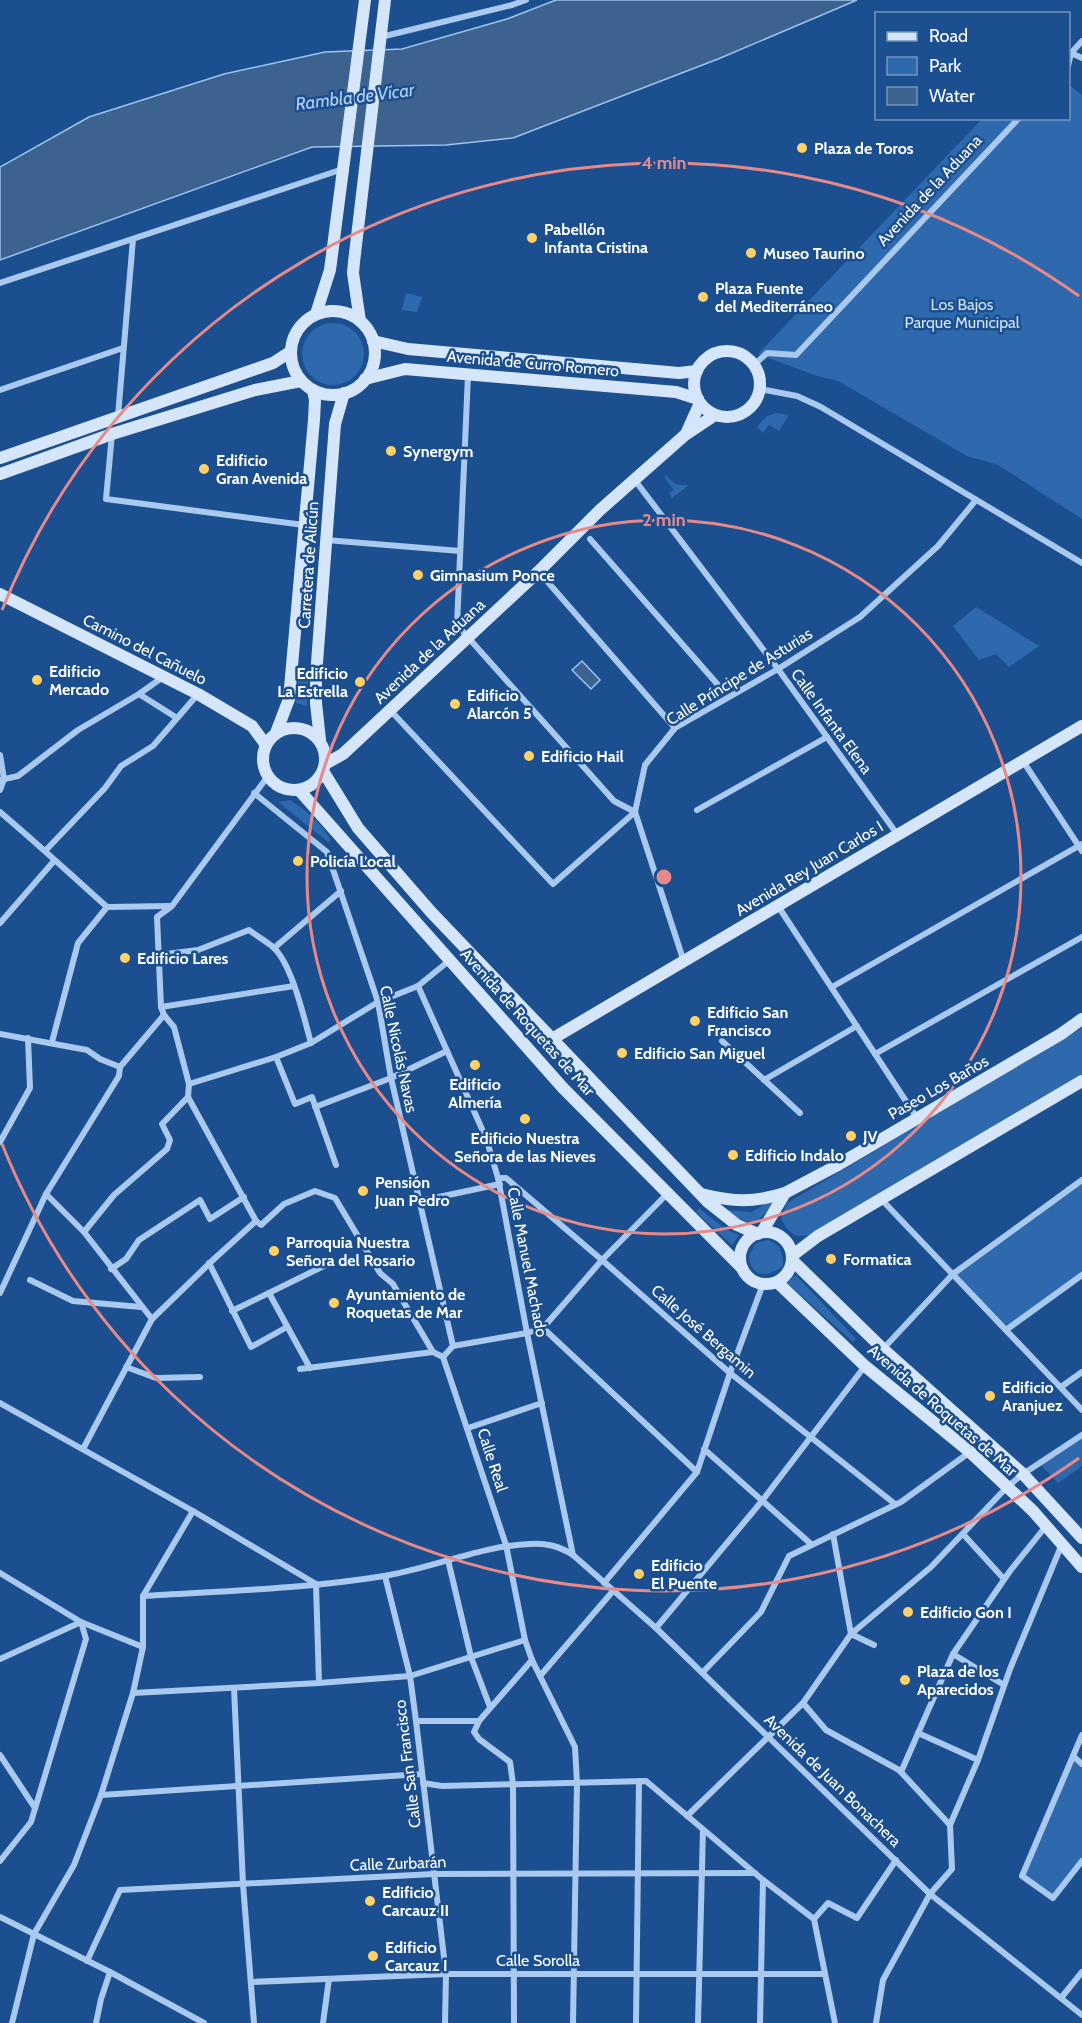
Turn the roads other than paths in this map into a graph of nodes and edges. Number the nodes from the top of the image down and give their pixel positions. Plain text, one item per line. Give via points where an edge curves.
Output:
1 (365, 0) edge
2 (385, 0) edge
3 (526, 0) edge
4 (381, 37) junction
5 (1082, 41) edge
6 (1071, 53) junction
7 (1070, 57) edge
8 (1082, 58) edge
9 (1017, 120) edge
10 (343, 164) junction
11 (133, 239) junction
12 (0, 283) edge
13 (316, 314) junction
14 (360, 321) junction
15 (373, 341) junction
16 (123, 348) junction
17 (290, 352) junction
18 (754, 365) junction
19 (697, 371) junction
20 (468, 375) junction
21 (365, 379) junction
22 (301, 381) junction
23 (760, 389) junction
24 (0, 390) edge
25 (313, 390) junction
26 (344, 393) junction
27 (699, 401) junction
28 (716, 415) junction
29 (118, 417) junction
30 (112, 434) junction
31 (685, 435) junction
32 (0, 458) edge
33 (0, 474) edge
34 (634, 479) junction
35 (976, 500) junction
36 (305, 525) junction
37 (326, 540) junction
38 (590, 540) dead end
39 (460, 551) junction
40 (1082, 563) edge
41 (538, 572) junction
42 (0, 594) edge
43 (468, 637) junction
44 (778, 669) junction
45 (165, 676) junction
46 (719, 686) dead end
47 (139, 694) junction
48 (198, 694) junction
49 (390, 710) junction
50 (177, 718) junction
51 (1082, 726) edge
52 (675, 728) junction
53 (276, 733) junction
54 (827, 737) junction
55 (320, 741) junction
56 (266, 745) junction
57 (0, 755) edge
58 (1023, 761) junction
59 (324, 768) junction
60 (268, 776) junction
61 (2, 779) edge
62 (0, 790) edge
63 (299, 790) junction
64 (254, 793) junction
65 (697, 810) dead end
66 (0, 812) edge
67 (635, 812) junction
68 (898, 835) junction
69 (1081, 847) edge
70 (46, 850) junction
71 (54, 861) junction
72 (341, 891) junction
73 (172, 906) junction
74 (778, 906) junction
75 (107, 907) junction
76 (0, 923) edge
77 (1082, 937) edge
78 (274, 948) junction
79 (158, 955) junction
80 (450, 960) junction
81 (684, 962) junction
82 (294, 986) junction
83 (418, 986) junction
84 (832, 987) junction
85 (378, 1002) junction
86 (161, 1007) junction
87 (164, 1015) junction
88 (1082, 1019) edge
89 (857, 1026) junction
90 (0, 1034) edge
91 (28, 1038) junction
92 (552, 1039) junction
93 (722, 1041) dead end
94 (52, 1042) junction
95 (311, 1043) junction
96 (447, 1051) junction
97 (875, 1054) junction
98 (276, 1057) junction
99 (120, 1067) junction
100 (391, 1078) junction
101 (764, 1080) junction
102 (1082, 1081) edge
103 (189, 1084) junction
104 (188, 1097) junction
105 (315, 1107) junction
106 (800, 1113) dead end
107 (918, 1118) junction
108 (0, 1142) edge
109 (336, 1165) dead end
110 (1082, 1180) edge
111 (499, 1181) junction
112 (700, 1193) junction
113 (785, 1193) junction
114 (46, 1194) junction
115 (667, 1194) junction
116 (244, 1197) junction
117 (881, 1199) junction
118 (420, 1201) junction
119 (256, 1221) junction
120 (84, 1232) junction
121 (760, 1233) junction
122 (793, 1258) junction
123 (602, 1260) junction
124 (209, 1263) junction
125 (330, 1263) dead end
126 (742, 1268) junction
127 (111, 1269) junction
128 (953, 1274) junction
129 (1082, 1275) edge
130 (30, 1280) dead end
131 (777, 1282) junction
132 (763, 1284) junction
133 (0, 1293) edge
134 (269, 1293) junction
135 (141, 1307) junction
136 (232, 1311) junction
137 (152, 1319) junction
138 (287, 1327) junction
139 (543, 1328) junction
140 (1006, 1330) junction
141 (527, 1333) junction
142 (453, 1346) junction
143 (883, 1349) junction
144 (433, 1352) junction
145 (443, 1357) junction
146 (866, 1366) junction
147 (126, 1367) junction
148 (310, 1368) junction
149 (300, 1370) dead end
150 (1082, 1372) edge
151 (730, 1373) junction
152 (200, 1377) dead end
153 (1061, 1387) junction
154 (0, 1403) edge
155 (542, 1403) junction
156 (1082, 1410) edge
157 (468, 1428) junction
158 (1082, 1435) edge
159 (810, 1437) junction
160 (83, 1449) junction
161 (704, 1449) junction
162 (970, 1452) junction
163 (697, 1472) junction
164 (1023, 1474) junction
165 (1007, 1487) junction
166 (762, 1501) junction
167 (895, 1504) junction
168 (193, 1510) junction
169 (1047, 1525) junction
170 (963, 1533) junction
171 (833, 1534) junction
172 (1082, 1538) edge
173 (1062, 1543) junction
174 (811, 1544) junction
175 (506, 1545) junction
176 (573, 1555) junction
177 (448, 1560) junction
178 (1082, 1567) edge
179 (0, 1573) edge
180 (385, 1576) junction
181 (1004, 1579) junction
182 (604, 1583) junction
183 (316, 1584) junction
184 (613, 1591) junction
185 (143, 1596) junction
186 (81, 1622) junction
187 (656, 1628) junction
188 (851, 1634) junction
189 (525, 1640) junction
190 (874, 1645) dead end
191 (143, 1647) junction
192 (954, 1654) junction
193 (471, 1657) junction
194 (0, 1659) edge
195 (532, 1660) junction
196 (703, 1672) junction
197 (410, 1676) junction
198 (540, 1676) junction
199 (319, 1683) junction
200 (1004, 1685) junction
201 (234, 1688) junction
202 (133, 1693) junction
203 (803, 1703) junction
204 (490, 1707) junction
205 (416, 1721) junction
206 (479, 1721) junction
207 (918, 1733) junction
208 (1082, 1735) edge
209 (770, 1736) junction
210 (0, 1755) edge
211 (1073, 1756) junction
212 (978, 1760) junction
213 (1082, 1764) edge
214 (901, 1772) junction
215 (422, 1774) junction
216 (642, 1781) junction
217 (423, 1783) junction
218 (577, 1783) junction
219 (513, 1784) junction
220 (238, 1786) junction
221 (101, 1795) junction
222 (35, 1808) junction
223 (687, 1816) junction
224 (950, 1825) junction
225 (703, 1830) junction
226 (896, 1860) junction
227 (1082, 1861) edge
228 (0, 1862) edge
229 (755, 1873) junction
230 (434, 1874) junction
231 (513, 1874) junction
232 (576, 1874) junction
233 (638, 1874) junction
234 (702, 1874) junction
235 (763, 1880) junction
236 (243, 1884) junction
237 (930, 1894) junction
238 (0, 1917) edge
239 (814, 1919) junction
240 (34, 1934) junction
241 (87, 1961) junction
242 (110, 1972) junction
243 (1082, 1972) edge
244 (446, 1974) junction
245 (515, 1974) junction
246 (574, 1974) junction
247 (638, 1974) junction
248 (699, 1974) junction
249 (760, 1974) junction
250 (825, 1974) junction
251 (329, 1979) junction
252 (250, 1982) junction
253 (1061, 1998) junction
254 (1082, 2015) edge
255 (190, 2020) edge
256 (12, 2023) edge
257 (96, 2023) edge
258 (204, 2023) edge
259 (254, 2023) edge
260 (323, 2023) edge
261 (445, 2023) edge
262 (514, 2023) edge
263 (573, 2023) edge
264 (636, 2023) edge
265 (698, 2023) edge
266 (760, 2023) edge
267 (835, 2023) edge
268 (876, 2023) edge

1 - 10 main road
2 - 4 main road
3 - 4 street
4 - 14 main road via 353,273
5 - 6 street
6 - 7 street
6 - 8 street
9 - 18 street, Avenida de la Aduana via 796,355 767,353
10 - 11 street
10 - 13 main road via 330,270
11 - 12 street
11 - 16 street
13 - 14 main road via 331,310
13 - 17 main road via 297,329
14 - 15 main road
15 - 19 main road, Avenida de Curro Romero via 408,350
15 - 21 main road via 375,354
16 - 24 street
16 - 29 street
17 - 22 main road
17 - 29 main road via 273,363
18 - 19 main road via 737,353 721,352 706,359
18 - 23 main road
19 - 27 main road via 694,390
20 - 21 main road, Avenida de Curro Romero via 405,369
20 - 27 main road, Avenida de Curro Romero via 676,392
20 - 39 street
21 - 26 main road
22 - 25 main road
22 - 30 main road via 255,390
23 - 28 main road via 757,399 744,413
23 - 35 street via 797,396 821,407
25 - 26 main road via 323,394
25 - 36 main road, Carretera de Alicún
26 - 37 main road, Carretera de Alicún via 335,424
27 - 28 main road
27 - 31 main road, Avenida de la Aduana
28 - 31 main road, Avenida de la Aduana
29 - 32 main road
30 - 33 main road
30 - 36 street via 105,499
31 - 34 main road, Avenida de la Aduana
34 - 41 main road, Avenida de la Aduana
34 - 44 street, Calle Infanta Elena
35 - 40 street
35 - 44 street, Calle Príncipe de Asturias via 938,546 860,617
36 - 53 main road, Carretera de Alicún via 289,699
37 - 39 street
37 - 55 main road, Carretera de Alicún via 316,676
38 - 46 street
39 - 43 street via 457,625
41 - 43 main road, Avenida de la Aduana
41 - 52 street
42 - 45 main road, Camino del Cañuelo
43 - 49 main road, Avenida de la Aduana
43 - 67 street via 614,801
44 - 52 street, Calle Príncipe de Asturias
44 - 54 street, Calle Infanta Elena
45 - 47 street
45 - 48 main road, Camino del Cañuelo
47 - 50 street
47 - 61 street via 78,730 18,776
48 - 50 street
48 - 56 main road, Camino del Cañuelo via 252,726
49 - 59 main road, Avenida de la Aduana
49 - 67 street via 553,884
50 - 70 street via 153,746 121,766
51 - 58 main road, Avenida Rey Juan Carlos I
52 - 67 street, Calle Príncipe de Asturias via 645,765
53 - 55 main road via 304,729
53 - 56 main road
54 - 65 street
54 - 68 street, Calle Infanta Elena
55 - 59 main road
56 - 60 main road via 263,760
57 - 61 street
58 - 68 main road, Avenida Rey Juan Carlos I
58 - 69 street
59 - 63 main road via 317,780
59 - 92 main road, Avenida de Roquetas de Mar via 358,828
60 - 63 main road via 281,788
60 - 64 street
61 - 62 street
63 - 80 main road, Avenida de Roquetas de Mar
64 - 72 street, Calle Nicolás Navas via 327,852
64 - 73 street
66 - 70 street
67 - 81 street
68 - 74 main road, Avenida Rey Juan Carlos I
69 - 84 street
70 - 71 street
71 - 75 street
71 - 76 street
72 - 78 street
72 - 85 street, Calle Nicolás Navas
73 - 75 street
73 - 79 street via 157,917
74 - 81 main road, Avenida Rey Juan Carlos I
74 - 84 street
75 - 94 street via 78,943
77 - 97 street
78 - 79 street via 249,930 198,950
78 - 82 street
79 - 86 street
80 - 83 street
80 - 115 main road, Avenida de Roquetas de Mar via 564,1088
81 - 92 main road, Avenida Rey Juan Carlos I
82 - 86 street
82 - 95 street
83 - 85 street
83 - 96 street, Calle Manuel Machado
84 - 89 street
85 - 95 street
85 - 100 street, Calle Nicolás Navas
86 - 87 street
87 - 99 street
87 - 103 street via 174,1027
88 - 107 main road, Paseo Los Baños
89 - 97 street
89 - 101 street
90 - 91 street
91 - 94 street
91 - 108 street via 30,1088
92 - 112 main road, Avenida de Roquetas de Mar
93 - 101 street
94 - 99 street via 87,1050
95 - 98 street
96 - 100 street
96 - 111 street, Calle Manuel Machado via 486,1138
97 - 107 street
98 - 103 street
98 - 105 street via 295,1104 312,1097
99 - 114 street via 119,1076
100 - 105 street
100 - 118 street, Calle Nicolás Navas
101 - 106 street
102 - 117 main road
103 - 104 street
104 - 116 street
104 - 120 street via 162,1124 170,1140 167,1149 114,1195
105 - 109 street
107 - 113 main road, Paseo Los Baños
110 - 128 street
111 - 118 street
111 - 123 street, Calle José Bergamin via 506,1178
111 - 141 street, Calle Manuel Machado
112 - 113 main road, Paseo Los Baños via 747,1201
112 - 121 main road, Avenida de Roquetas de Mar via 736,1225
113 - 121 main road
114 - 120 street
114 - 133 street
115 - 123 street
115 - 126 main road, Avenida de Roquetas de Mar
116 - 119 street
116 - 127 street via 210,1218 200,1200 139,1240 126,1259
117 - 122 main road via 818,1236
117 - 128 street
118 - 142 street, Calle Nicolás Navas
119 - 124 street
119 - 144 street via 261,1225 284,1203 315,1191 335,1198
120 - 127 street
121 - 122 main road via 784,1238
121 - 126 main road via 744,1244 740,1255
122 - 131 main road via 788,1273
122 - 143 main road, Avenida de Roquetas de Mar
123 - 139 street
123 - 151 street, Calle José Bergamin
124 - 136 street
124 - 137 street
125 - 134 street
126 - 132 main road
127 - 135 street
128 - 140 street
128 - 143 street
129 - 140 street
130 - 135 street via 74,1301
131 - 132 main road
131 - 146 main road, Avenida de Roquetas de Mar
132 - 151 street
134 - 136 street
134 - 138 street
135 - 137 street
136 - 138 street via 251,1347
137 - 147 street
138 - 148 street
139 - 141 street
139 - 163 street
140 - 153 street
141 - 142 street
141 - 155 street, Calle Manuel Machado
142 - 145 street
143 - 164 main road, Avenida de Roquetas de Mar
144 - 145 street
144 - 148 street
145 - 157 street, Calle Real
146 - 159 street
146 - 162 main road, Avenida de Roquetas de Mar
147 - 152 street via 156,1378
147 - 160 street
148 - 149 street
150 - 153 street
151 - 159 street, Calle José Bergamin
151 - 161 street
153 - 156 street
154 - 160 street
155 - 157 street
155 - 176 street, Calle Manuel Machado
157 - 175 street, Calle Real
158 - 164 street
159 - 166 street
159 - 167 street, Calle José Bergamin
160 - 168 street
161 - 163 street
161 - 166 street
162 - 165 main road, Avenida de Roquetas de Mar
162 - 167 street
163 - 182 street
164 - 165 street
164 - 172 main road, Avenida de Roquetas de Mar
165 - 169 main road, Avenida de Roquetas de Mar
165 - 170 street
166 - 174 street
166 - 187 street
167 - 171 street
168 - 183 street
168 - 185 street
169 - 173 main road, Avenida de Roquetas de Mar
169 - 181 street
170 - 181 street
170 - 188 street via 931,1567
171 - 174 street
171 - 188 street
173 - 178 main road, Avenida de Roquetas de Mar
173 - 200 street
174 - 196 street via 789,1556 761,1612
175 - 176 street via 559,1546
175 - 177 street
175 - 189 street, Calle Real
176 - 182 street, Avenida de Juan Bonachera
177 - 180 street
177 - 193 street
179 - 186 street
180 - 183 street
180 - 197 street, Calle San Francisco
181 - 192 street
182 - 184 street, Avenida de Juan Bonachera
183 - 185 street
183 - 199 street
184 - 187 street, Avenida de Juan Bonachera
184 - 198 street
185 - 191 street
186 - 191 street
186 - 194 street
186 - 222 street via 86,1639
187 - 196 street, Avenida de Juan Bonachera
188 - 190 street
188 - 203 street
189 - 193 street
189 - 195 street, Calle Real
191 - 202 street
192 - 200 street
192 - 207 street
193 - 197 street
193 - 204 street
195 - 198 street, Calle Real
195 - 204 street
196 - 209 street, Avenida de Juan Bonachera
197 - 199 street
197 - 205 street, Calle San Francisco
198 - 218 street, Calle Real via 575,1747
199 - 201 street
200 - 212 street
201 - 202 street
201 - 220 street
202 - 221 street
203 - 209 street
203 - 214 street via 826,1730
204 - 206 street
205 - 206 street
205 - 215 street, Calle San Francisco
206 - 219 street via 474,1732 510,1762
207 - 212 street
207 - 214 street
208 - 211 street
209 - 223 street
209 - 226 street, Avenida de Juan Bonachera
210 - 222 street
211 - 213 street
211 - 227 street via 1022,1876 1053,1898
212 - 224 street
214 - 224 street
215 - 217 street, Calle San Francisco
215 - 220 street
216 - 218 street
216 - 223 street
216 - 233 street
217 - 219 street
217 - 230 street, Calle San Francisco
218 - 219 street
218 - 232 street
219 - 231 street
220 - 221 street
220 - 236 street
221 - 240 street via 74,1865
222 - 228 street via 30,1822
223 - 225 street
224 - 237 street via 952,1869
225 - 229 street
225 - 234 street
226 - 237 street, Avenida de Juan Bonachera
226 - 239 street via 857,1917 828,1904
229 - 234 street, Calle Zurbarán
229 - 235 street
230 - 231 street, Calle Zurbarán
230 - 236 street, Calle Zurbarán
230 - 244 street, Calle San Francisco
231 - 232 street, Calle Zurbarán
231 - 245 street
232 - 233 street, Calle Zurbarán
232 - 246 street
233 - 234 street, Calle Zurbarán
233 - 247 street
234 - 248 street
235 - 239 street
235 - 249 street
236 - 241 street, Calle Zurbarán via 120,1890
236 - 252 street
237 - 253 street, Avenida de Juan Bonachera
237 - 268 street via 883,1980
238 - 240 street
239 - 250 street
240 - 241 street
240 - 256 street
241 - 242 street
242 - 255 street
242 - 257 street
243 - 253 street
244 - 245 street, Calle Sorolla
244 - 251 street, Calle Sorolla
244 - 261 street, Calle San Francisco
245 - 246 street, Calle Sorolla
245 - 262 street
246 - 247 street, Calle Sorolla
246 - 263 street
247 - 248 street, Calle Sorolla
247 - 264 street
248 - 249 street, Calle Sorolla
248 - 265 street
249 - 250 street, Calle Sorolla
249 - 266 street
250 - 267 street
251 - 252 street, Calle Sorolla
251 - 260 street
252 - 259 street
253 - 254 street, Avenida de Juan Bonachera
255 - 258 street

